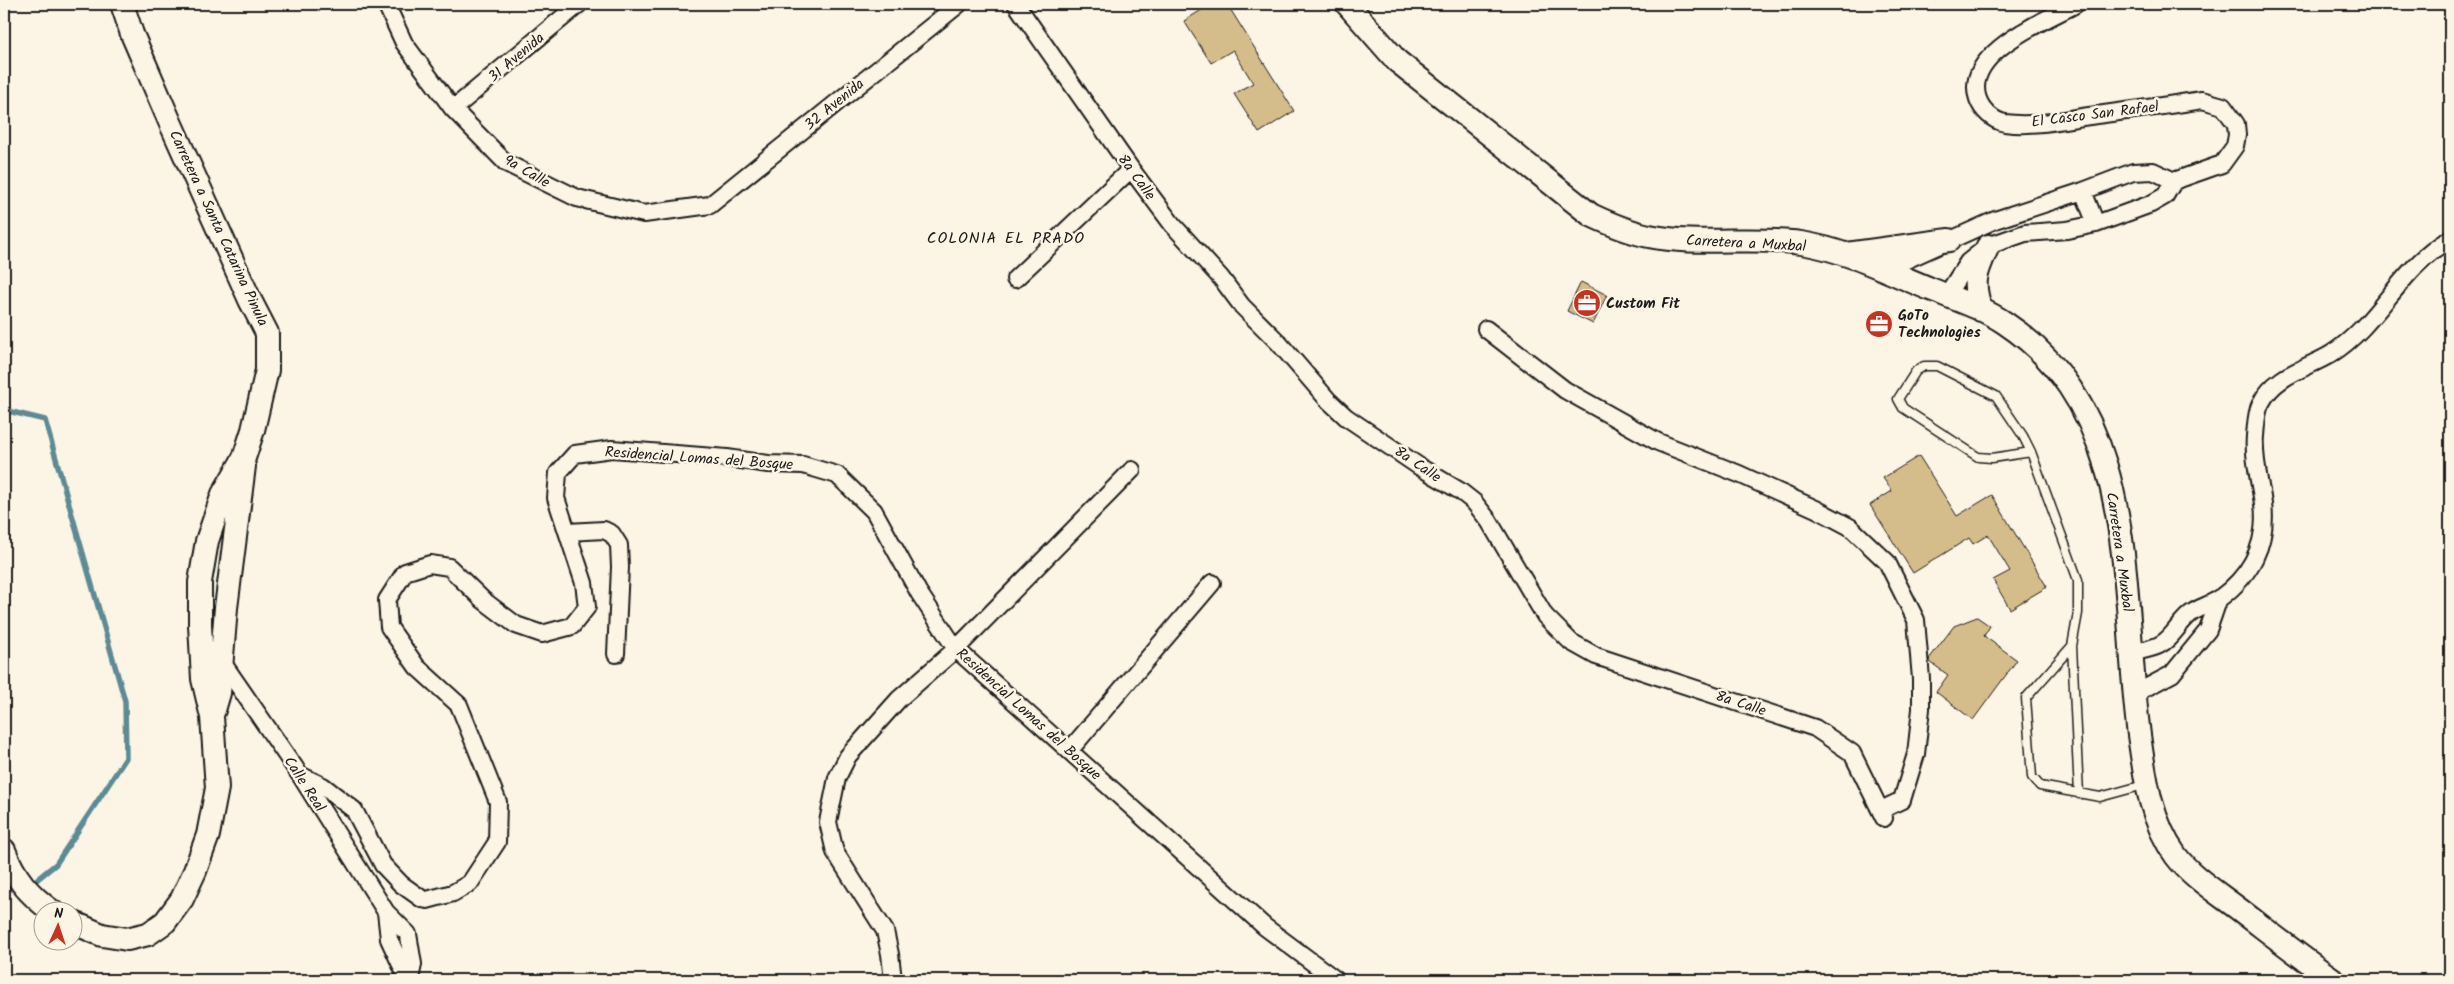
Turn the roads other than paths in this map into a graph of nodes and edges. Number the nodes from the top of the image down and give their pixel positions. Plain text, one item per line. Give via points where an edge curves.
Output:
1 (122, 4) edge
2 (386, 4) edge
3 (579, 4) edge
4 (959, 4) edge
5 (1016, 4) edge
6 (1347, 4) edge
7 (2076, 4) edge
8 (453, 109) junction
9 (1131, 169) junction
10 (2174, 181) junction
11 (2083, 191) junction
12 (710, 205) joint
13 (2096, 224) junction
14 (1949, 240) junction
15 (2450, 240) edge
16 (1988, 246) junction
17 (1846, 255) junction
18 (1884, 270) junction
19 (1015, 279) dead end
20 (1946, 296) junction
21 (1981, 310) junction
22 (1486, 330) dead end
23 (2031, 452) junction
24 (244, 458) junction
25 (1132, 470) dead end
26 (568, 532) junction
27 (205, 556) junction
28 (232, 564) junction
29 (1212, 583) dead end
30 (2219, 598) junction
31 (226, 608) junction
32 (200, 615) junction
33 (2072, 646) junction
34 (956, 649) junction
35 (2132, 653) junction
36 (616, 654) dead end
37 (220, 659) junction
38 (2134, 694) junction
39 (212, 717) junction
40 (1069, 752) junction
41 (300, 775) junction
42 (2146, 785) junction
43 (2079, 794) junction
44 (4, 850) edge
45 (38, 902) edge
46 (82, 926) edge
47 (409, 980) edge
48 (893, 980) edge
49 (1336, 980) edge
50 (2334, 980) edge

1 - 24 main road, Carretera a Santa Catarina Pinula via 170,122 268,333 267,370
2 - 8 street, 9a Calle via 404,43
3 - 8 street, 31 Avenida
4 - 12 street, 32 Avenida
5 - 9 street, 8a Calle
6 - 17 main road, Carretera a Muxbal via 1397,61 1591,215 1617,227 1650,236 1800,243
7 - 10 street, El Casco San Rafael via 2008,42 1983,64 1976,77 1980,105 1990,116 2018,124 2202,100 2223,106 2236,124 2238,135 2230,156 2212,168
8 - 12 street, 9a Calle via 506,163 577,198 644,214
9 - 19 street
9 - 22 street, 8a Calle via 1172,224 1328,400 1361,428 1474,502 1489,520 1546,616 1571,642 1596,656 1815,728 1852,752 1882,814 1902,800 1916,754 1921,709 1916,620 1887,562 1850,527 1816,508 1658,442 1565,390
10 - 11 street via 2143,170
10 - 13 street via 2161,199
11 - 13 street
11 - 14 street via 1995,220
13 - 16 street via 2025,233
14 - 17 main road
14 - 18 street
15 - 30 street via 2418,262 2358,332 2331,354 2270,388 2260,404 2254,451 2263,506 2259,551 2249,571
16 - 20 street via 1968,262
16 - 21 main road via 1974,291
17 - 18 main road, Carretera a Muxbal
18 - 20 main road, Carretera a Muxbal
20 - 21 main road, Carretera a Muxbal
21 - 35 main road, Carretera a Muxbal via 2021,334 2064,377 2087,413 2105,462 2119,524
23 - 23 lane via 1996,396 1937,366 1924,366 1916,372 1898,399 1903,408 1978,457
23 - 33 lane via 2078,580 2078,613
24 - 27 main road, Carretera a Santa Catarina Pinula via 223,494
24 - 28 main road, Carretera a Santa Catarina Pinula
25 - 34 street
26 - 34 street, Residencial Lomas del Bosque via 556,498 558,473 575,454 612,449 803,465 837,474 874,511 919,593
26 - 36 street via 604,530 612,534 618,545
26 - 41 street, Residencial Lomas del Bosque via 584,583 587,607 572,626 542,634 516,625 483,600 449,567 430,564 405,572 387,600 389,627 417,667 459,705 498,802 497,842 470,883 453,894 422,899 383,864 354,810 323,786
27 - 28 main road via 220,553 226,555
27 - 32 main road, Carretera a Santa Catarina Pinula via 200,582
28 - 31 main road, Carretera a Santa Catarina Pinula
29 - 40 street
30 - 35 street via 2191,613 2161,644
30 - 38 street via 2208,630 2172,674
31 - 32 main road via 219,613
31 - 37 main road, Carretera a Santa Catarina Pinula
32 - 37 main road via 209,648
32 - 39 main road, Carretera a Santa Catarina Pinula via 203,679
33 - 43 lane
33 - 43 lane via 2026,698 2032,777 2040,786
34 - 40 street, Residencial Lomas del Bosque
34 - 48 street via 899,699 848,756 837,778 828,822 835,852 885,931
35 - 38 main road, Carretera a Muxbal
37 - 39 main road, Carretera a Santa Catarina Pinula via 219,692
37 - 41 street, Calle Real
38 - 42 main road, Carretera a Muxbal
39 - 46 main road, Carretera a Santa Catarina Pinula via 217,788 208,835 182,899 165,922 148,934 127,939 102,935
40 - 49 street, Residencial Lomas del Bosque via 1265,927
41 - 47 street, Calle Real via 386,912 389,939
42 - 43 lane via 2100,797
42 - 50 main road, Carretera a Muxbal via 2162,832 2177,857 2199,878
44 - 45 main road via 23,886

